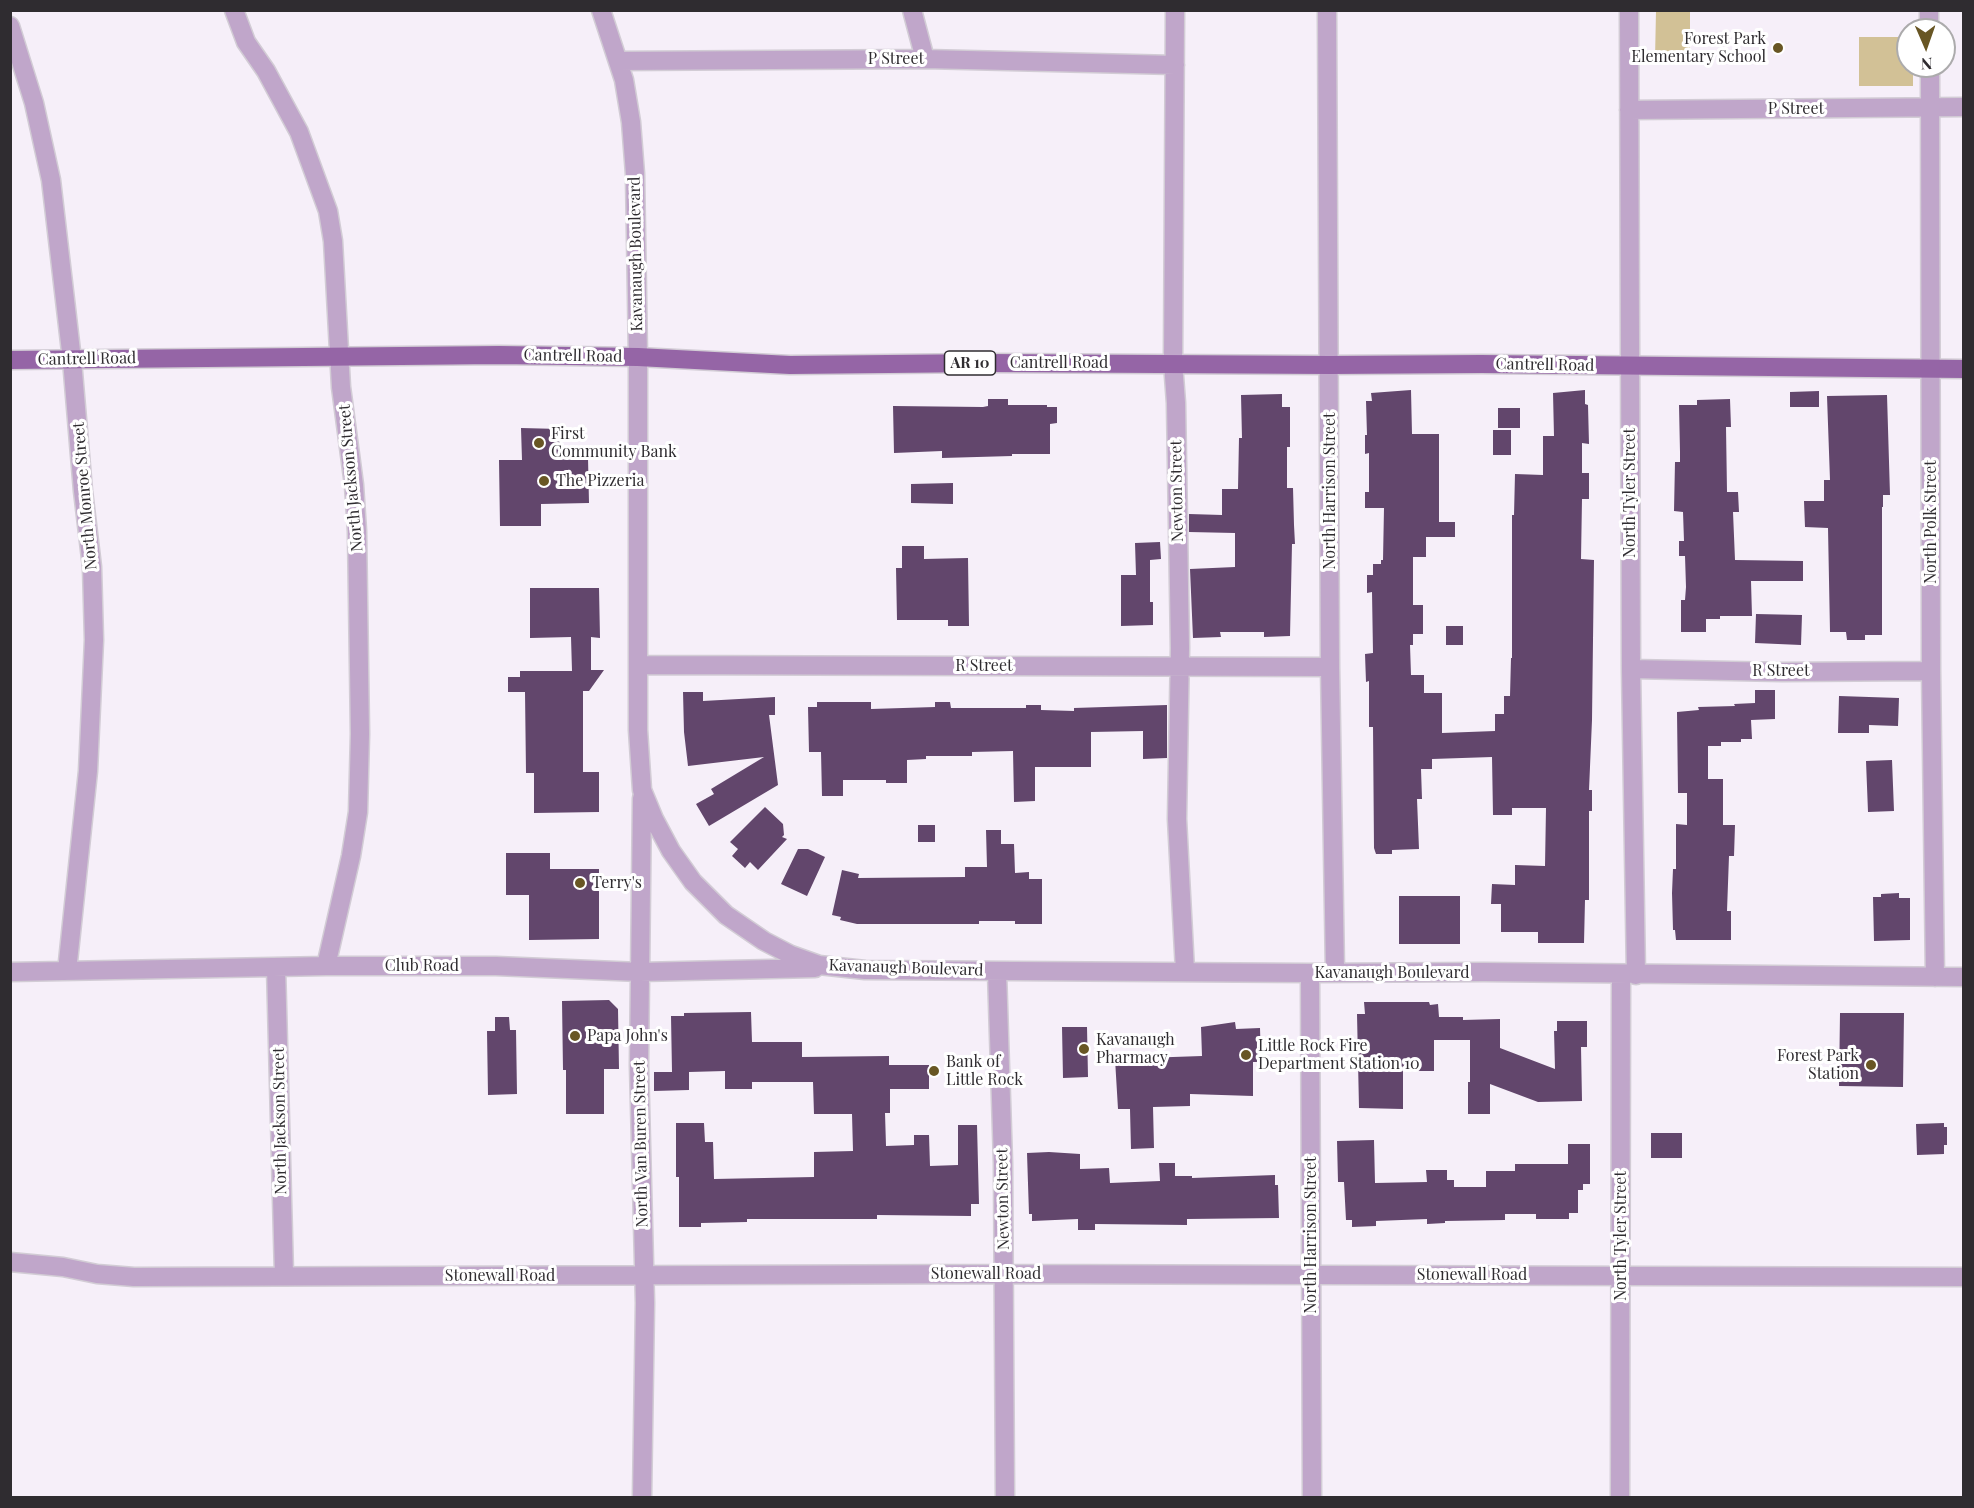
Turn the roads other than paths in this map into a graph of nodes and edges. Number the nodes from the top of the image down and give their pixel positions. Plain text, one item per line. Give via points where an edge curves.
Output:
1 (234, 10) edge
2 (601, 10) edge
3 (912, 10) edge
4 (1175, 10) edge
5 (1327, 10) edge
6 (1629, 10) edge
7 (10, 26) edge
8 (925, 59) junction
9 (618, 62) junction
10 (1174, 65) junction
11 (1930, 78) edge
12 (1929, 107) junction
13 (1964, 108) edge
14 (1629, 110) junction
15 (339, 356) junction
16 (638, 357) junction
17 (10, 360) edge
18 (72, 360) junction
19 (1173, 363) junction
20 (1330, 365) junction
21 (1629, 366) junction
22 (1931, 369) junction
23 (1964, 369) edge
24 (639, 665) junction
25 (1179, 666) junction
26 (1330, 667) junction
27 (1631, 669) junction
28 (1931, 670) junction
29 (642, 790) junction
30 (326, 966) junction
31 (276, 967) junction
32 (834, 967) junction
33 (67, 971) junction
34 (1185, 971) junction
35 (10, 972) edge
36 (640, 972) junction
37 (997, 972) junction
38 (1335, 972) junction
39 (1310, 973) junction
40 (1628, 975) junction
41 (1935, 977) junction
42 (1964, 977) edge
43 (10, 1262) edge
44 (1004, 1274) junction
45 (1311, 1274) junction
46 (284, 1275) junction
47 (643, 1275) junction
48 (1621, 1276) junction
49 (1964, 1277) edge
50 (642, 1497) edge
51 (1005, 1497) edge
52 (1312, 1497) edge
53 (1620, 1497) edge

1 - 15 street, North Jackson Street via 241,33 299,132 328,211
2 - 9 street, Kavanaugh Boulevard
3 - 8 street
4 - 10 street, Newton Street
5 - 20 street, North Harrison Street
6 - 14 street, North Tyler Street
7 - 18 street, North Monroe Street via 51,180
8 - 9 street, P Street
8 - 10 street, P Street
9 - 16 street, Kavanaugh Boulevard via 631,122 635,174
10 - 19 street, Newton Street
11 - 12 street, North Polk Street
12 - 13 street, P Street
12 - 14 street, P Street
12 - 22 street, North Polk Street
14 - 21 street, North Tyler Street
15 - 16 main road, Cantrell Road / AR 10
15 - 18 main road, Cantrell Road / AR 10
15 - 30 street, North Jackson Street via 357,531 360,734 358,812
16 - 19 main road, Cantrell Road / AR 10 via 790,365
16 - 24 street, Kavanaugh Boulevard
17 - 18 main road, Cantrell Road / AR 10
18 - 33 street, North Monroe Street via 92,567 94,640 88,771
19 - 20 main road, Cantrell Road / AR 10
19 - 25 street, Newton Street
20 - 21 main road, Cantrell Road / AR 10
20 - 26 street, North Harrison Street
21 - 22 main road, Cantrell Road / AR 10
21 - 27 street, North Tyler Street
22 - 23 main road, Cantrell Road / AR 10
22 - 28 street, North Polk Street
24 - 25 street, R Street
24 - 29 street, Kavanaugh Boulevard
25 - 26 street, R Street
25 - 34 street, Newton Street via 1177,819
26 - 38 street, North Harrison Street
27 - 28 street, R Street
27 - 40 street, North Tyler Street
28 - 41 street, North Polk Street
29 - 32 street, Kavanaugh Boulevard via 671,851 714,905 791,955
29 - 36 street, North Van Buren Street
30 - 31 street, Club Road
30 - 36 street, Club Road via 496,966
31 - 33 street, Club Road
31 - 46 street, North Jackson Street
32 - 36 street, Club Road
32 - 37 street, Kavanaugh Boulevard
33 - 35 street, Club Road
34 - 37 street, Kavanaugh Boulevard
34 - 39 street, Kavanaugh Boulevard
36 - 47 street, North Van Buren Street
37 - 44 street, Newton Street
38 - 39 street, Kavanaugh Boulevard
38 - 40 street, Kavanaugh Boulevard
39 - 45 street, North Harrison Street
40 - 41 street, Kavanaugh Boulevard
40 - 48 street, North Tyler Street
41 - 42 street, Kavanaugh Boulevard
43 - 46 street, Stonewall Road via 134,1277
44 - 45 street, Stonewall Road
44 - 47 street, Stonewall Road
44 - 51 street, Newton Street
45 - 48 street, Stonewall Road
45 - 52 street, North Harrison Street
46 - 47 street, Stonewall Road
47 - 50 street, North Van Buren Street
48 - 49 street, Stonewall Road
48 - 53 street, North Tyler Street

